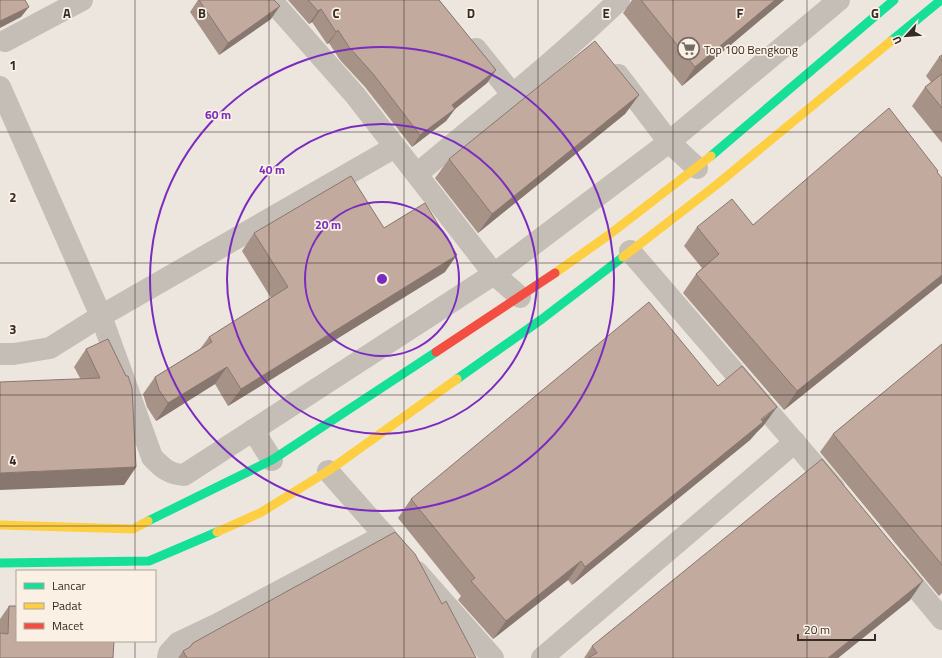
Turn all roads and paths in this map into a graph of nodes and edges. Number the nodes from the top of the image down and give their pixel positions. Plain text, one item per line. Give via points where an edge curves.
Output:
1 (82, 0) edge
2 (271, 0) edge
3 (619, 0) edge
4 (839, 0) edge
5 (894, 0) edge
6 (941, 0) edge
7 (465, 36) edge
8 (5, 41) dead end
9 (595, 45) junction
10 (0, 87) edge
11 (513, 95) junction
12 (669, 142) junction
13 (395, 147) junction
14 (697, 168) junction
15 (417, 174) junction
16 (630, 251) junction
17 (494, 274) junction
18 (520, 297) junction
19 (101, 316) junction
20 (0, 354) edge
21 (253, 430) junction
22 (795, 442) junction
23 (272, 460) junction
24 (328, 471) junction
25 (846, 503) edge
26 (0, 525) edge
27 (385, 535) junction
28 (886, 552) edge
29 (0, 563) edge
30 (942, 619) edge
31 (168, 658) edge
32 (493, 658) edge
33 (542, 658) edge

1 - 8 street
2 - 13 street via 354,95
3 - 9 street
4 - 12 street
5 - 14 main road
6 - 16 main road via 715,186
7 - 11 street
9 - 11 street
9 - 12 street
10 - 19 street
11 - 15 street
12 - 14 street
12 - 17 street
13 - 15 street
13 - 19 street
14 - 18 main road via 610,234
15 - 17 street
16 - 22 street
16 - 24 main road via 542,320
17 - 18 street
17 - 21 street
18 - 23 main road
19 - 20 street via 50,348
19 - 21 street via 152,457 162,468 184,475
21 - 23 street
22 - 25 street
22 - 33 street
23 - 26 main road via 133,529
24 - 27 street
24 - 29 main road via 260,512 149,561
27 - 31 street via 178,643
27 - 32 street
28 - 30 street

